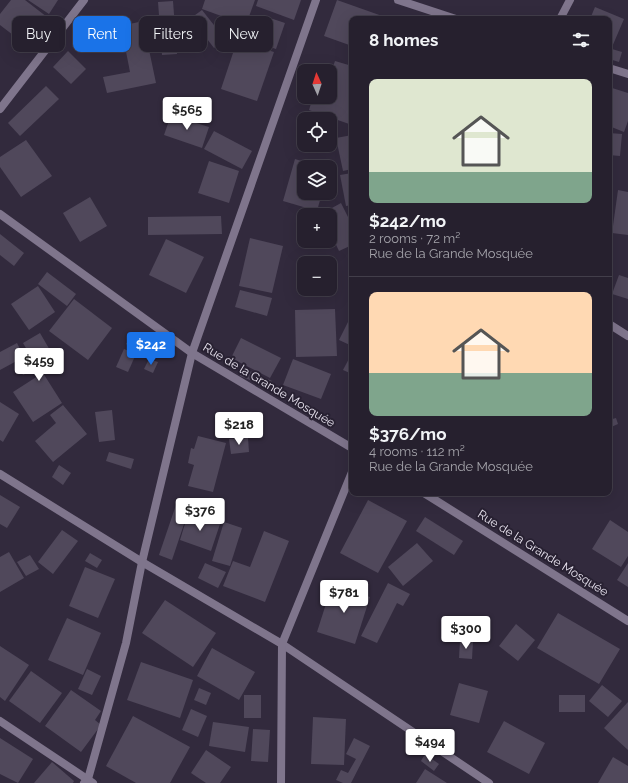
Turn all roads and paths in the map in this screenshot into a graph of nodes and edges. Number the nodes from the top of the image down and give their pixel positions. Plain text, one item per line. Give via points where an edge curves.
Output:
1 (84, 0) edge
2 (316, 0) edge
3 (398, 0) edge
4 (570, 0) edge
5 (447, 16) edge
6 (562, 16) edge
7 (612, 69) edge
8 (628, 74) edge
9 (0, 109) edge
10 (0, 214) edge
11 (612, 326) edge
12 (628, 336) edge
13 (192, 353) junction
14 (349, 446) edge
15 (0, 474) edge
16 (349, 479) edge
17 (429, 496) edge
18 (142, 562) junction
19 (628, 621) edge
20 (282, 644) junction
21 (0, 721) edge
22 (89, 782) edge
23 (281, 783) edge
24 (489, 783) edge

1 - 9 street
2 - 13 street
3 - 5 street
4 - 6 street
7 - 8 street
10 - 13 street, Rue de la Grande Mosquée
11 - 12 street
13 - 14 street, Rue de la Grande Mosquée
13 - 18 street
15 - 18 street
16 - 20 street
17 - 19 street, Rue de la Grande Mosquée
18 - 20 street
18 - 22 street via 126,643
20 - 23 street
20 - 24 street
21 - 22 street

